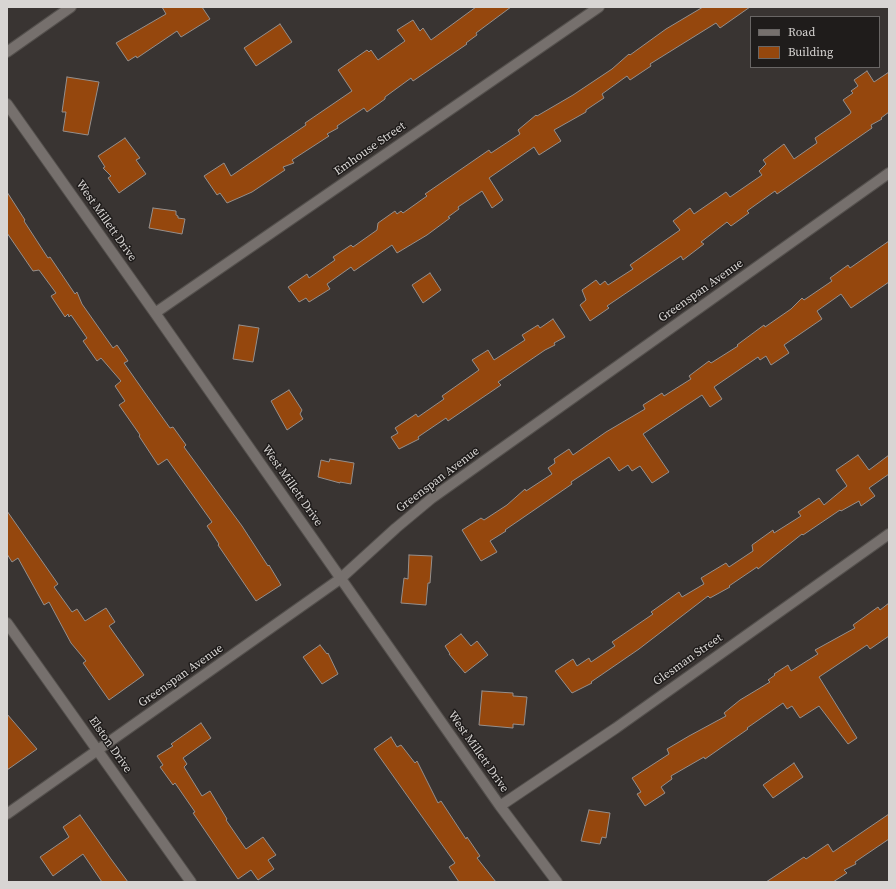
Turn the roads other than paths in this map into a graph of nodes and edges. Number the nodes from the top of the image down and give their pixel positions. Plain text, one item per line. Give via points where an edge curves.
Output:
1 (72, 7) edge
2 (599, 7) edge
3 (7, 52) edge
4 (7, 104) edge
5 (889, 173) edge
6 (155, 313) junction
7 (889, 534) edge
8 (340, 579) junction
9 (7, 623) edge
10 (98, 750) junction
11 (500, 806) junction
12 (7, 814) edge
13 (191, 882) edge
14 (557, 882) edge

1 - 3 street
2 - 6 street, Emhouse Street
4 - 6 street, West Millett Drive
5 - 8 street, Greenspan Avenue via 432,498
6 - 8 street, West Millett Drive
7 - 11 street, Glesman Street via 616,728
8 - 10 street, Greenspan Avenue
8 - 11 street, West Millett Drive
9 - 10 street, Elston Drive
10 - 12 street, Greenspan Avenue
10 - 13 street, Elston Drive
11 - 14 street, West Millett Drive

